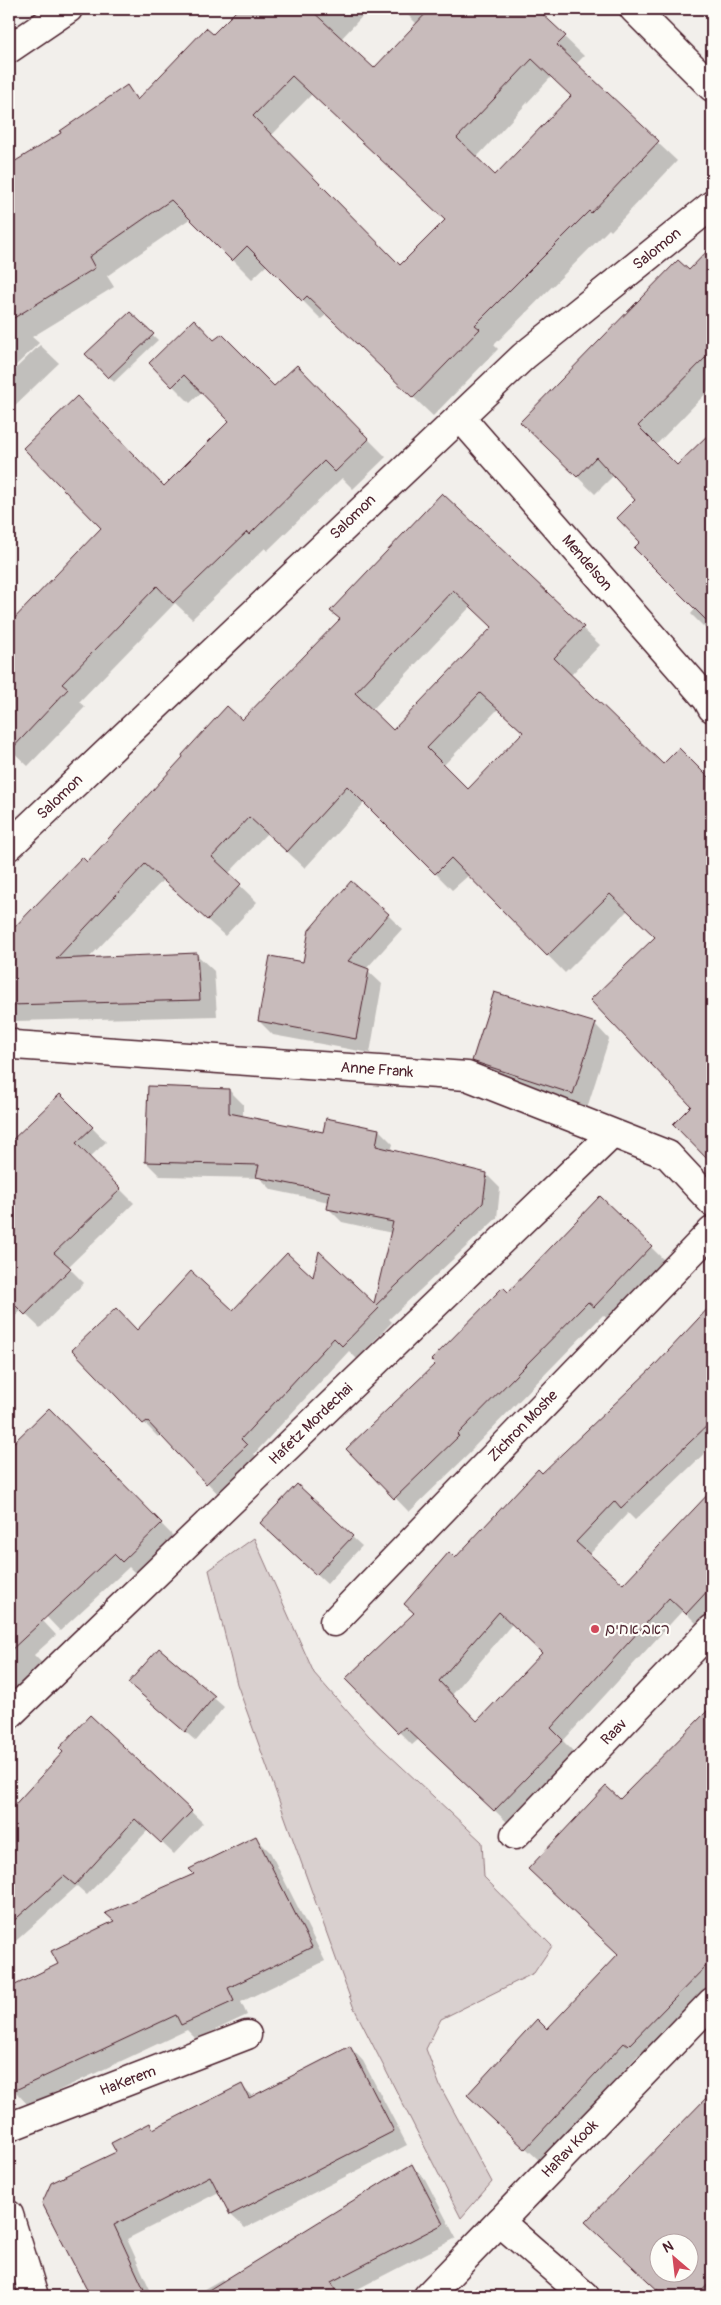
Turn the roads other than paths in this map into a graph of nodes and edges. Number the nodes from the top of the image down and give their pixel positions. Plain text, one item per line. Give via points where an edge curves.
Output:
1 (68, 9) edge
2 (634, 9) edge
3 (9, 49) edge
4 (712, 87) edge
5 (712, 205) edge
6 (461, 418) junction
7 (712, 708) edge
8 (9, 846) edge
9 (9, 1042) edge
10 (612, 1134) junction
11 (712, 1202) edge
12 (712, 1231) edge
13 (334, 1622) dead end
14 (712, 1629) edge
15 (9, 1715) edge
16 (515, 1835) dead end
17 (712, 2002) edge
18 (247, 2035) dead end
19 (9, 2128) edge
20 (9, 2215) edge
21 (500, 2222) junction
22 (34, 2296) edge
23 (428, 2296) edge
24 (585, 2296) edge

1 - 3 street
2 - 4 street
5 - 6 street, Salomon via 524,356
6 - 7 street, Mendelson
6 - 8 street, Salomon via 416,457
9 - 10 street, Anne Frank via 23,1046 467,1076
10 - 11 street, Anne Frank via 668,1155
10 - 15 street, Hafetz Mordechai
12 - 13 street, Zichron Moshe
14 - 16 street, Raav
17 - 21 street, HaRav Kook
18 - 19 street, HaKerem
20 - 22 street
21 - 23 street, HaRav Kook
21 - 24 street

